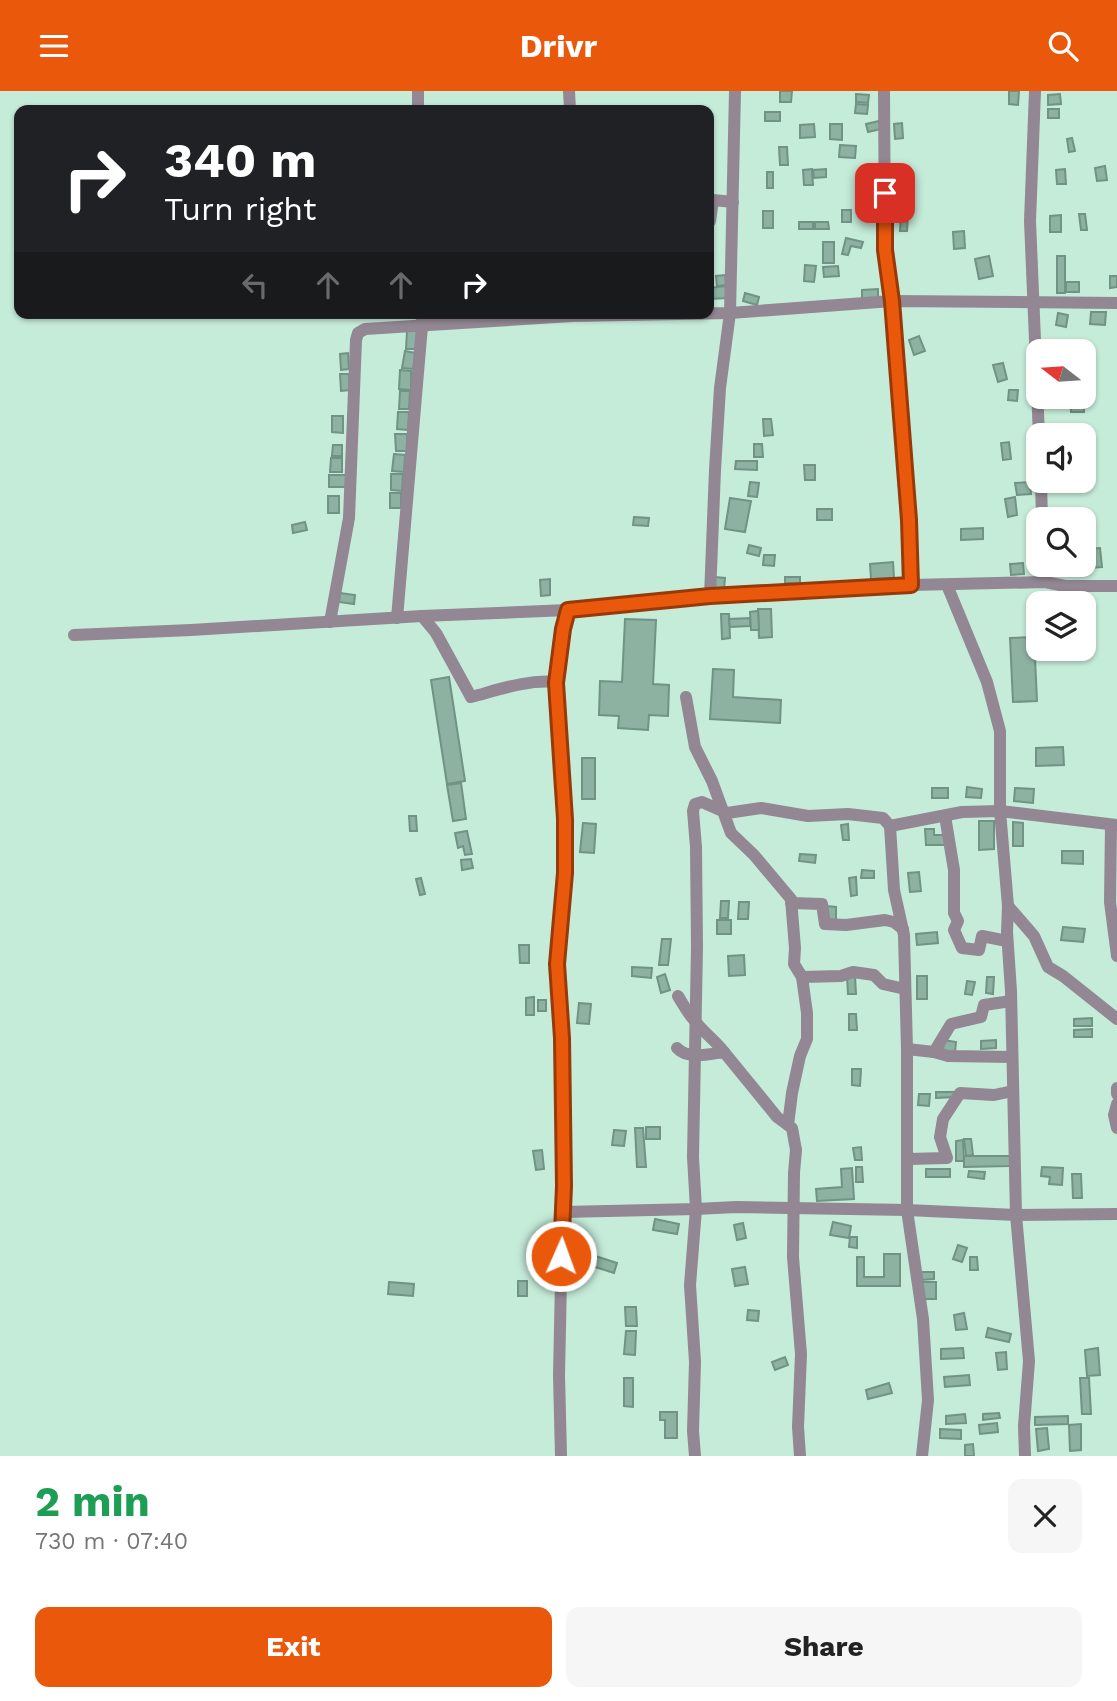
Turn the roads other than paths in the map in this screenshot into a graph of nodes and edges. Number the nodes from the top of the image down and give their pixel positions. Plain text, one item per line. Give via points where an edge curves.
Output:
1 (735, 91) edge
2 (884, 91) edge
3 (1035, 91) edge
4 (714, 200) edge
5 (733, 202) junction
6 (892, 301) junction
7 (1033, 303) junction
8 (1117, 303) edge
9 (714, 313) edge
10 (730, 313) junction
11 (452, 319) edge
12 (422, 320) edge
13 (1038, 423) edge
14 (1045, 577) edge
15 (1045, 582) junction
16 (911, 585) junction
17 (947, 585) junction
18 (1117, 586) edge
19 (710, 596) junction
20 (568, 610) junction
21 (422, 616) junction
22 (397, 618) junction
23 (330, 622) junction
24 (74, 635) dead end
25 (556, 683) junction
26 (686, 697) dead end
27 (1000, 811) junction
28 (724, 812) junction
29 (946, 815) junction
30 (1114, 825) edge
31 (890, 826) junction
32 (791, 903) junction
33 (1007, 906) junction
34 (903, 929) junction
35 (1007, 941) junction
36 (1117, 956) edge
37 (802, 977) junction
38 (905, 989) junction
39 (678, 996) dead end
40 (1011, 1002) junction
41 (1117, 1019) edge
42 (696, 1023) junction
43 (677, 1048) dead end
44 (907, 1049) junction
45 (724, 1052) junction
46 (934, 1052) junction
47 (696, 1055) junction
48 (1012, 1057) junction
49 (1117, 1088) edge
50 (1013, 1091) junction
51 (1117, 1094) edge
52 (1117, 1104) edge
53 (788, 1125) junction
54 (1117, 1128) edge
55 (907, 1159) junction
56 (794, 1208) junction
57 (696, 1209) junction
58 (907, 1210) junction
59 (563, 1212) junction
60 (1117, 1214) edge
61 (1016, 1215) junction
62 (561, 1456) edge
63 (695, 1456) edge
64 (800, 1456) edge
65 (922, 1456) edge
66 (1025, 1456) edge

1 - 5 street
2 - 6 street via 885,250
3 - 7 street via 1030,221
4 - 5 street
5 - 10 street
6 - 7 street
6 - 10 street
6 - 16 street
7 - 8 street
7 - 13 street
9 - 10 street
10 - 19 street via 718,416
11 - 12 street
12 - 22 street
12 - 23 street via 358,333 349,518
14 - 15 street
15 - 17 street
15 - 18 street
16 - 17 street
16 - 19 street
17 - 27 street via 987,682 1000,731
19 - 20 street
20 - 21 street
20 - 25 street
21 - 22 street
21 - 25 street via 471,697 517,685
22 - 23 street
23 - 24 street
25 - 59 street via 565,832 557,964
26 - 28 street via 695,747
27 - 29 street
27 - 30 street
27 - 33 street
28 - 31 street via 761,808 808,816 848,814 883,818
28 - 32 street via 731,833
28 - 42 street via 702,802 695,804 693,811
29 - 31 street
29 - 35 street via 958,921 954,930 961,948 979,950 982,936
30 - 36 street via 1110,902
31 - 34 street via 894,890
32 - 34 street via 822,904 825,924 885,921
32 - 37 street via 794,964
33 - 35 street
33 - 41 street via 1034,936 1048,967
34 - 38 street
35 - 40 street
37 - 38 street via 853,972 874,975 883,983
37 - 53 street via 807,1039
38 - 44 street
39 - 42 street
40 - 46 street via 984,1005 981,1017 951,1024
40 - 48 street
42 - 45 street
42 - 47 street
43 - 47 street
44 - 46 street
44 - 55 street
45 - 47 street
45 - 53 street
46 - 48 street
47 - 57 street
48 - 50 street
49 - 51 street
50 - 55 street via 960,1093 943,1119 940,1137 947,1158
50 - 61 street
52 - 54 street
53 - 56 street via 796,1150
55 - 58 street
56 - 57 street
56 - 58 street
56 - 64 street
57 - 59 street
57 - 63 street via 690,1285
58 - 61 street
58 - 65 street via 923,1319 928,1400
59 - 62 street
60 - 61 street
61 - 66 street via 1028,1361

